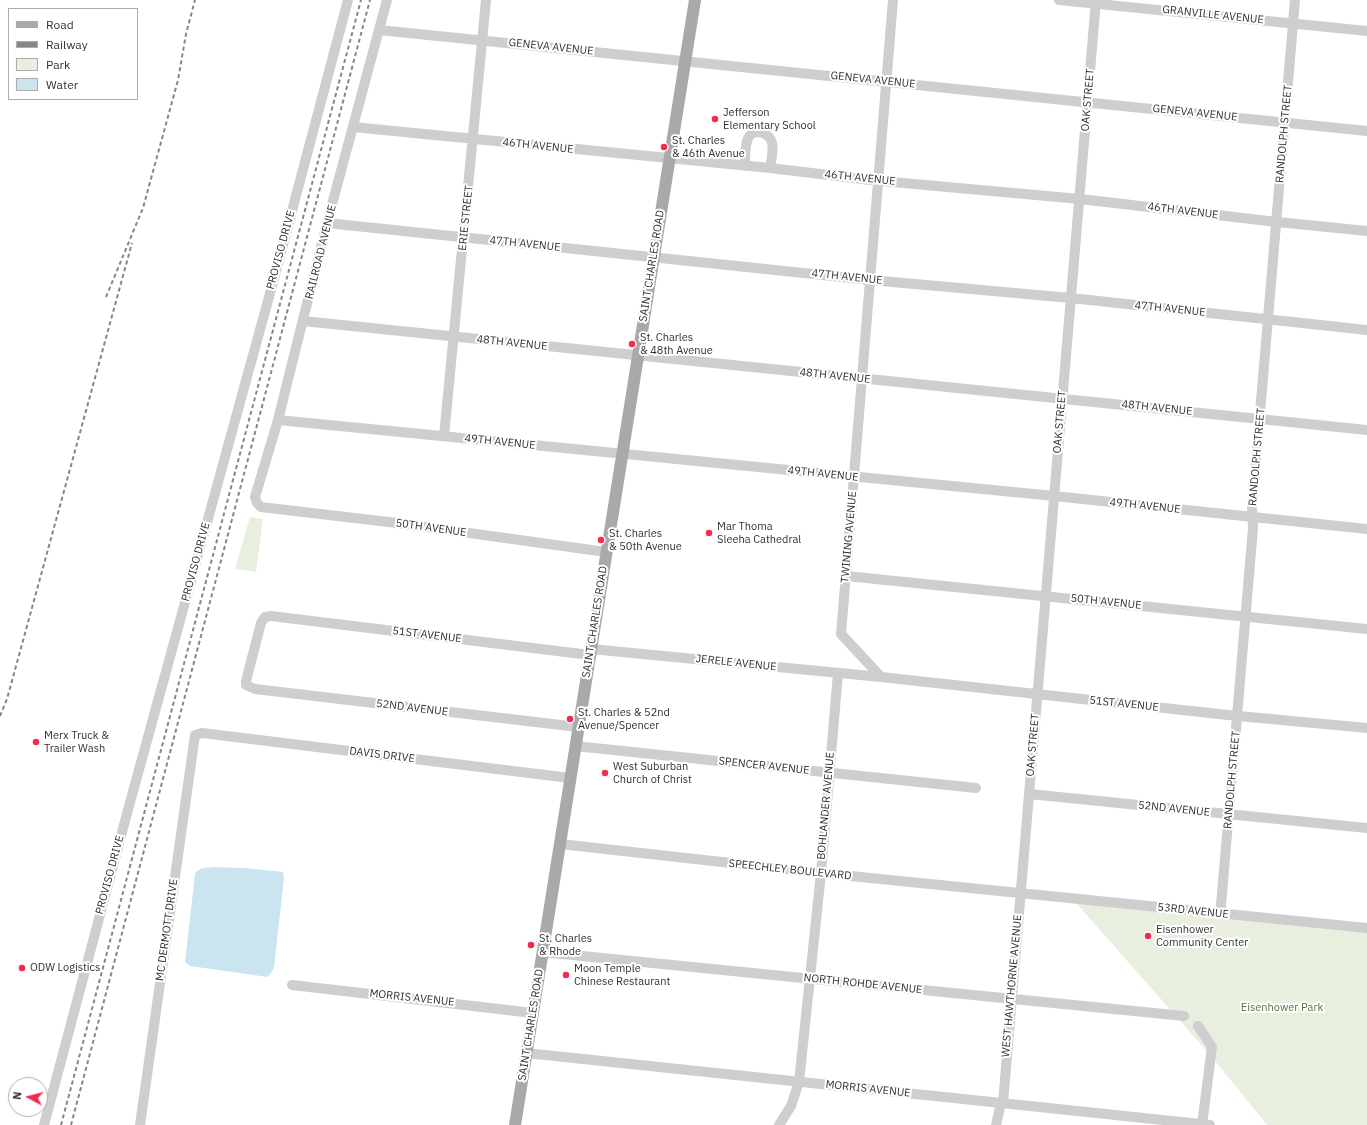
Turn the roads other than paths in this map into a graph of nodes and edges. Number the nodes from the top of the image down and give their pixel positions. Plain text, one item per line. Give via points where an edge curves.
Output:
1 (348, 0) edge
2 (387, 0) edge
3 (486, 0) edge
4 (695, 0) edge
5 (893, 0) edge
6 (1059, 0) edge
7 (1295, 0) edge
8 (1095, 2) edge
9 (1293, 24) junction
10 (379, 30) junction
11 (1367, 31) edge
12 (483, 40) junction
13 (685, 61) junction
14 (887, 81) junction
15 (1087, 102) junction
16 (1285, 122) junction
17 (353, 127) junction
18 (1367, 131) edge
19 (474, 140) junction
20 (669, 159) junction
21 (744, 166) junction
22 (770, 168) junction
23 (879, 181) junction
24 (1080, 199) junction
25 (1277, 222) junction
26 (328, 223) junction
27 (1367, 231) edge
28 (464, 238) junction
29 (654, 257) junction
30 (870, 280) junction
31 (1071, 298) junction
32 (1268, 320) junction
33 (303, 321) junction
34 (1367, 330) edge
35 (454, 337) junction
36 (638, 354) junction
37 (862, 378) junction
38 (1062, 399) junction
39 (1260, 419) junction
40 (278, 420) junction
41 (1367, 430) edge
42 (444, 436) junction
43 (622, 454) junction
44 (854, 477) junction
45 (1054, 496) junction
46 (257, 503) joint
47 (1252, 518) junction
48 (1367, 529) edge
49 (606, 552) junction
50 (846, 576) junction
51 (1046, 595) junction
52 (1245, 617) junction
53 (1367, 629) edge
54 (590, 652) junction
55 (838, 673) junction
56 (881, 677) junction
57 (246, 685) joint
58 (1037, 694) junction
59 (1237, 716) junction
60 (578, 727) junction
61 (1367, 728) edge
62 (194, 735) joint
63 (575, 746) junction
64 (829, 773) junction
65 (570, 778) junction
66 (976, 788) dead end
67 (1029, 794) junction
68 (1229, 814) junction
69 (1367, 828) edge
70 (560, 844) junction
71 (1025, 845) joint
72 (821, 874) junction
73 (1020, 894) junction
74 (1221, 914) junction
75 (1367, 928) edge
76 (542, 952) junction
77 (811, 978) junction
78 (292, 985) dead end
79 (1011, 999) junction
80 (533, 1013) junction
81 (1184, 1016) dead end
82 (1198, 1026) dead end
83 (526, 1053) junction
84 (799, 1082) junction
85 (1003, 1103) junction
86 (44, 1125) edge
87 (140, 1125) edge
88 (515, 1125) edge
89 (779, 1125) edge
90 (996, 1125) edge
91 (1205, 1125) edge

1 - 86 street, PROVISO DRIVE
2 - 10 street, RAILROAD AVENUE
3 - 12 street, ERIE STREET
4 - 13 main road, SAINT CHARLES ROAD
5 - 14 street, TWINING AVENUE
6 - 8 street, GRANVILLE AVENUE
7 - 9 street, RANDOLPH STREET
8 - 9 street, GRANVILLE AVENUE
8 - 15 street, OAK STREET
9 - 11 street, GRANVILLE AVENUE
9 - 16 street, RANDOLPH STREET
10 - 12 street, GENEVA AVENUE
10 - 17 street, RAILROAD AVENUE
12 - 13 street, GENEVA AVENUE
12 - 19 street, ERIE STREET
13 - 14 street, GENEVA AVENUE
13 - 20 main road, SAINT CHARLES ROAD
14 - 15 street, GENEVA AVENUE
14 - 23 street, TWINING AVENUE
15 - 16 street, GENEVA AVENUE
15 - 24 street, OAK STREET
16 - 18 street, GENEVA AVENUE
16 - 25 street, RANDOLPH STREET
17 - 19 street, 46TH AVENUE
17 - 26 street, RAILROAD AVENUE
19 - 20 street, 46TH AVENUE
19 - 28 street, ERIE STREET
20 - 21 street, 46TH AVENUE
20 - 29 main road, SAINT CHARLES ROAD
21 - 22 street, 46TH AVENUE
21 - 22 street via 748,140 752,134 762,132 773,145
22 - 23 street, 46TH AVENUE
23 - 24 street, 46TH AVENUE
23 - 30 street, TWINING AVENUE
24 - 25 street, 46TH AVENUE
24 - 31 street, OAK STREET
25 - 27 street, 46TH AVENUE
25 - 32 street, RANDOLPH STREET
26 - 28 street, 47TH AVENUE
26 - 33 street, RAILROAD AVENUE
28 - 29 street, 47TH AVENUE
28 - 35 street, ERIE STREET
29 - 30 street, 47TH AVENUE
29 - 36 main road, SAINT CHARLES ROAD
30 - 31 street, 47TH AVENUE
30 - 37 street, TWINING AVENUE
31 - 32 street, 47TH AVENUE
31 - 38 street, OAK STREET
32 - 34 street, 47TH AVENUE
32 - 39 street, RANDOLPH STREET
33 - 35 street, 48TH AVENUE
33 - 40 street, RAILROAD AVENUE
35 - 36 street, 48TH AVENUE
35 - 42 street, ERIE STREET
36 - 37 street, 48TH AVENUE
36 - 43 main road, SAINT CHARLES ROAD
37 - 38 street, 48TH AVENUE
37 - 44 street, TWINING AVENUE
38 - 39 street, 48TH AVENUE
38 - 45 street, OAK STREET
39 - 41 street, 48TH AVENUE
39 - 47 street, RANDOLPH STREET
40 - 42 street, 49TH AVENUE
40 - 46 street, RAILROAD AVENUE via 255,497
42 - 43 street, 49TH AVENUE
43 - 44 street, 49TH AVENUE
43 - 49 main road, SAINT CHARLES ROAD
44 - 45 street, 49TH AVENUE
44 - 50 street, TWINING AVENUE
45 - 47 street, 49TH AVENUE
45 - 51 street, OAK STREET
46 - 49 street, 50TH AVENUE via 261,507
47 - 48 street, 49TH AVENUE
47 - 52 street, RANDOLPH STREET
49 - 54 main road, SAINT CHARLES ROAD
50 - 51 street, 50TH AVENUE
50 - 56 street, TWINING AVENUE via 841,634
51 - 52 street, 50TH AVENUE
51 - 58 street, OAK STREET
52 - 53 street, 50TH AVENUE
52 - 59 street, RANDOLPH STREET
54 - 55 street, JERELE AVENUE
54 - 57 street, 51ST AVENUE via 271,616 265,617 261,623
54 - 60 main road, SAINT CHARLES ROAD
55 - 56 street, JERELE AVENUE
55 - 64 street, BOHLANDER AVENUE
56 - 58 street, 51ST AVENUE
57 - 60 street, 52ND AVENUE via 255,689
58 - 59 street, 51ST AVENUE
58 - 67 street, OAK STREET
59 - 61 street, 51ST AVENUE
59 - 68 street, RANDOLPH STREET
60 - 63 main road, SAINT CHARLES ROAD
62 - 65 street, DAVIS DRIVE via 202,733
62 - 87 street, MC DERMOTT DRIVE
63 - 64 street, SPENCER AVENUE
63 - 65 main road, SAINT CHARLES ROAD
64 - 66 street, SPENCER AVENUE
64 - 72 street, BOHLANDER AVENUE
65 - 70 main road, SAINT CHARLES ROAD
67 - 68 street, 52ND AVENUE
67 - 71 street, OAK STREET
68 - 69 street, 52ND AVENUE
68 - 74 street, RANDOLPH STREET
70 - 72 street, SPEECHLEY BOULEVARD
70 - 76 main road, SAINT CHARLES ROAD
71 - 73 street, WEST HAWTHORNE AVENUE
72 - 73 street, SPEECHLEY BOULEVARD
72 - 77 street, BOHLANDER AVENUE
73 - 74 street, 53RD AVENUE
73 - 79 street, WEST HAWTHORNE AVENUE
74 - 75 street, 53RD AVENUE
76 - 77 street, NORTH ROHDE AVENUE
76 - 80 main road, SAINT CHARLES ROAD
77 - 79 street, NORTH ROHDE AVENUE
77 - 84 street, BOHLANDER AVENUE
78 - 80 street, MORRIS AVENUE
79 - 81 street, NORTH ROHDE AVENUE
79 - 85 street, WEST HAWTHORNE AVENUE
80 - 83 main road, SAINT CHARLES ROAD
82 - 91 street via 1212,1047
83 - 84 street, MORRIS AVENUE
83 - 88 main road, SAINT CHARLES ROAD
84 - 85 street, MORRIS AVENUE
84 - 89 street, BOHLANDER AVENUE via 791,1106
85 - 90 street, WEST HAWTHORNE AVENUE
85 - 91 street, MORRIS AVENUE

